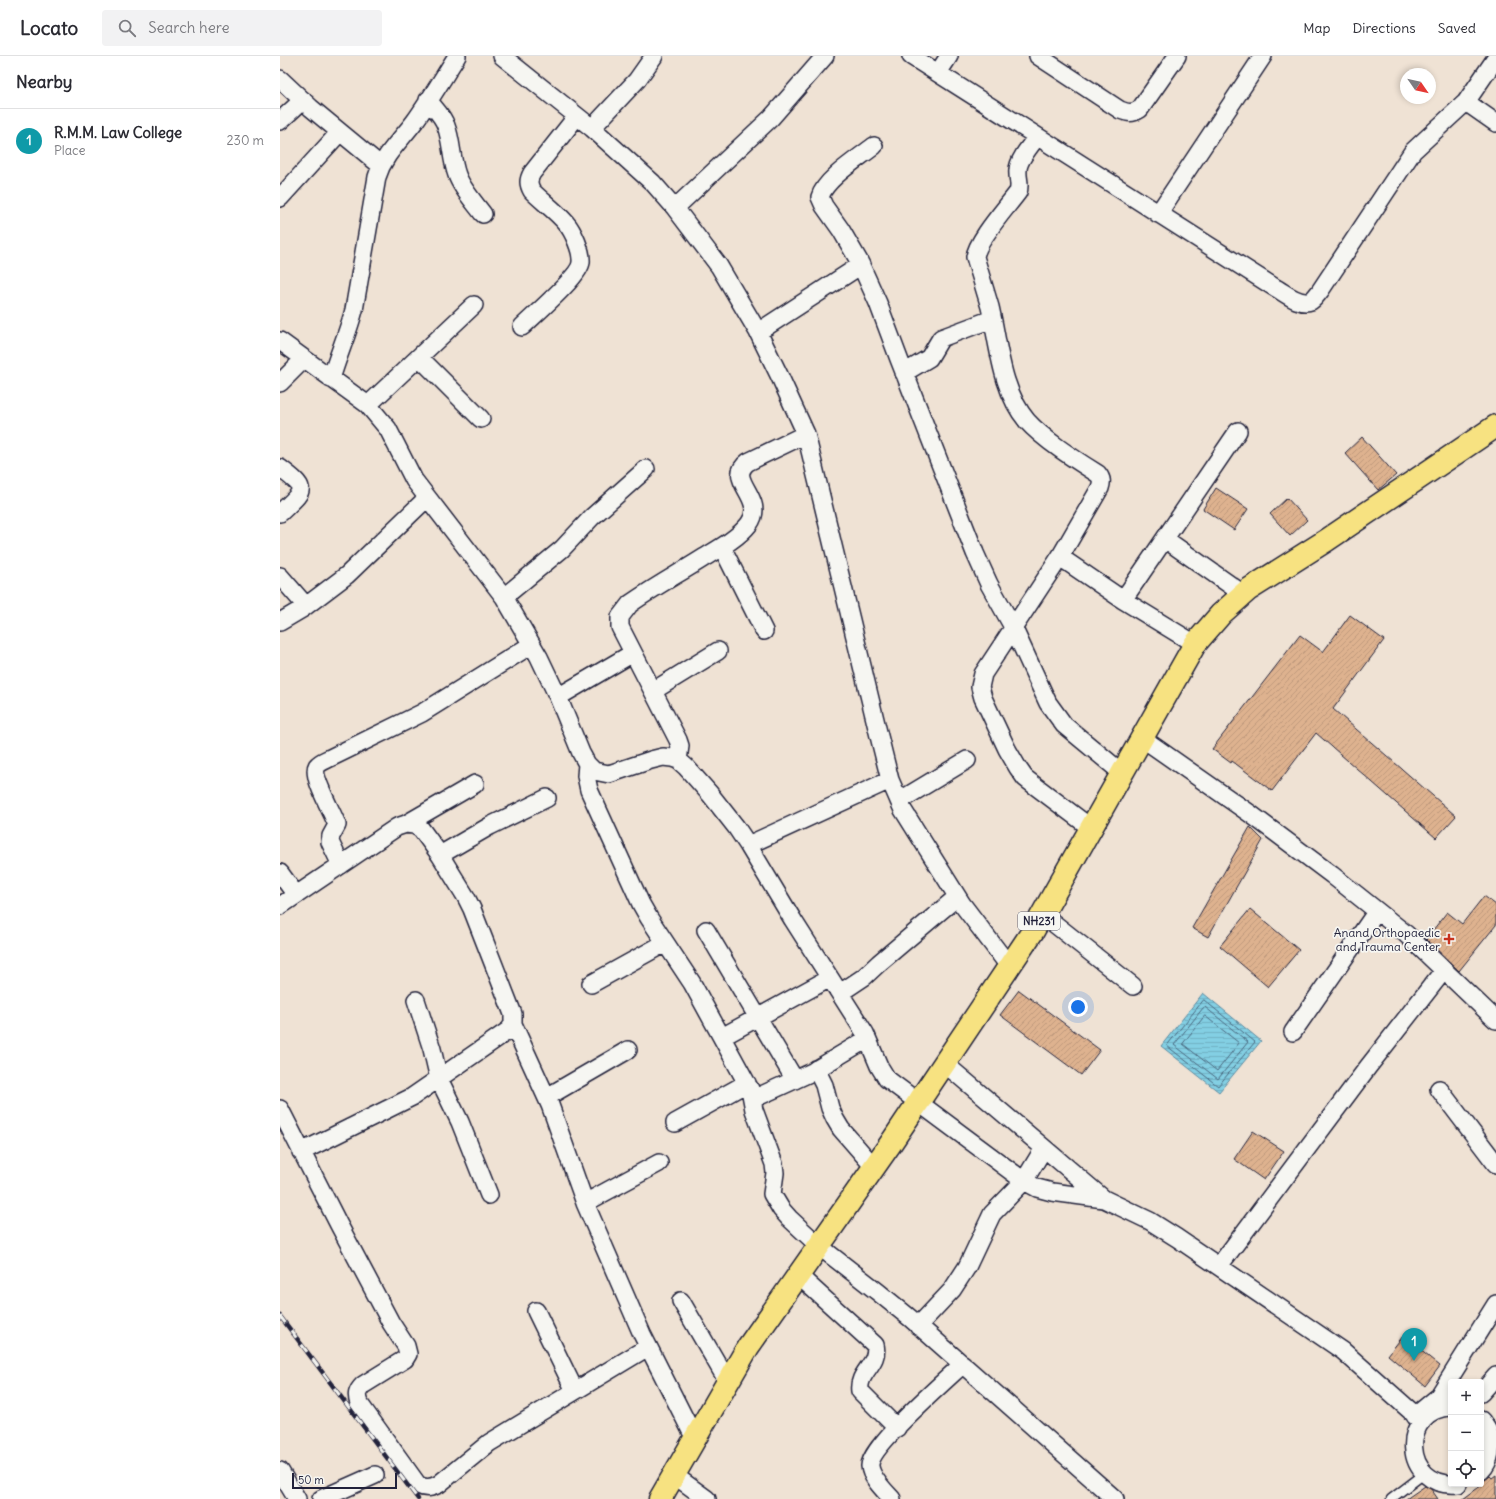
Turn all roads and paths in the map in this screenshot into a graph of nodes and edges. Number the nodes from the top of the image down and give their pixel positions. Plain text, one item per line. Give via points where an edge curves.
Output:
1 (502, 56) edge
2 (654, 56) edge
3 (824, 56) edge
4 (911, 56) edge
5 (949, 56) edge
6 (1038, 56) edge
7 (1177, 56) edge
8 (1263, 56) edge
9 (1496, 58) edge
10 (450, 59) edge
11 (938, 73) junction
12 (280, 80) edge
13 (302, 100) junction
14 (428, 100) junction
15 (1466, 102) junction
16 (577, 116) junction
17 (280, 121) edge
18 (1496, 123) edge
19 (592, 128) junction
20 (340, 132) junction
21 (1037, 137) junction
22 (874, 146) dead end
23 (380, 165) junction
24 (280, 198) edge
25 (675, 208) junction
26 (483, 214) dead end
27 (1158, 214) junction
28 (861, 265) junction
29 (474, 305) dead end
30 (992, 319) junction
31 (522, 327) dead end
32 (758, 332) junction
33 (280, 341) edge
34 (419, 357) junction
35 (304, 359) junction
36 (904, 373) junction
37 (331, 379) junction
38 (280, 383) edge
39 (368, 405) junction
40 (481, 419) dead end
41 (1496, 426) edge
42 (1238, 430) dead end
43 (806, 434) junction
44 (280, 468) edge
45 (646, 469) dead end
46 (427, 498) junction
47 (280, 513) edge
48 (1164, 539) junction
49 (722, 547) junction
50 (1060, 557) junction
51 (280, 576) edge
52 (1244, 594) junction
53 (504, 597) junction
54 (1123, 600) junction
55 (306, 606) junction
56 (280, 622) edge
57 (1013, 627) junction
58 (764, 631) dead end
59 (1195, 644) junction
60 (532, 645) junction
61 (718, 651) dead end
62 (633, 653) junction
63 (653, 691) junction
64 (558, 697) junction
65 (1142, 738) junction
66 (678, 760) junction
67 (967, 760) dead end
68 (587, 764) junction
69 (1122, 773) junction
70 (890, 780) junction
71 (475, 784) dead end
72 (547, 798) dead end
73 (899, 801) junction
74 (406, 824) junction
75 (1091, 828) junction
76 (748, 845) junction
77 (440, 855) junction
78 (341, 865) junction
79 (280, 873) edge
80 (296, 895) junction
81 (957, 897) junction
82 (280, 906) edge
83 (1377, 910) junction
84 (1042, 914) junction
85 (706, 930) dead end
86 (665, 943) junction
87 (1009, 966) junction
88 (1444, 970) junction
89 (830, 978) junction
90 (592, 984) dead end
91 (1133, 986) dead end
92 (840, 993) junction
93 (416, 1000) dead end
94 (758, 1017) junction
95 (1496, 1020) edge
96 (514, 1024) junction
97 (1293, 1032) dead end
98 (722, 1037) junction
99 (867, 1039) junction
100 (628, 1050) dead end
101 (944, 1063) junction
102 (816, 1069) junction
103 (439, 1079) junction
104 (795, 1080) junction
105 (747, 1083) junction
106 (1439, 1089) dead end
107 (547, 1097) junction
108 (753, 1099) junction
109 (918, 1102) junction
110 (280, 1109) edge
111 (675, 1123) dead end
112 (1044, 1148) junction
113 (301, 1152) junction
114 (658, 1163) dead end
115 (1496, 1164) edge
116 (874, 1167) junction
117 (1024, 1181) junction
118 (489, 1194) dead end
119 (1104, 1199) junction
120 (584, 1204) junction
121 (820, 1246) junction
122 (1219, 1266) junction
123 (798, 1275) junction
124 (681, 1300) dead end
125 (1496, 1304) edge
126 (536, 1311) dead end
127 (918, 1326) junction
128 (648, 1347) junction
129 (963, 1364) junction
130 (1496, 1376) edge
131 (728, 1382) junction
132 (1484, 1390) edge
133 (575, 1391) junction
134 (1448, 1407) edge
135 (1418, 1418) junction
136 (1484, 1425) edge
137 (897, 1428) junction
138 (695, 1438) junction
139 (1484, 1466) edge
140 (280, 1471) edge
141 (1424, 1474) junction
142 (375, 1475) dead end
143 (674, 1475) junction
144 (1448, 1485) edge
145 (297, 1499) edge
146 (320, 1499) edge
147 (660, 1499) edge
148 (707, 1499) edge
149 (892, 1499) edge
150 (1114, 1499) edge
151 (1391, 1499) edge

1 - 16 street
2 - 19 street via 637,80
3 - 25 street via 771,118
4 - 11 street
5 - 11 street
6 - 7 street via 1120,110 1134,113 1140,109
8 - 27 street
9 - 15 street
10 - 14 street
11 - 21 street
12 - 13 street
13 - 17 street
13 - 20 street
14 - 23 street
14 - 26 street via 446,126 460,183
15 - 18 street
15 - 27 street via 1413,151 1320,291 1310,301 1296,300
16 - 19 street
16 - 31 street via 528,180 532,191 571,230 582,263 569,281
19 - 25 street via 653,183
20 - 23 street
20 - 24 street
21 - 27 street
21 - 30 street via 1019,163 1018,192 976,251
22 - 28 street via 830,181 822,190 820,197
23 - 37 street via 354,310
25 - 32 street via 719,266
28 - 32 street
28 - 36 street
29 - 34 street
30 - 36 street via 941,338 929,358
30 - 50 street via 1008,388 1016,406 1033,427 1101,478 1100,488
32 - 43 street
33 - 35 street
34 - 39 street
34 - 40 street
35 - 37 street
35 - 38 street
36 - 57 street via 975,553
37 - 39 street
39 - 46 street via 388,429 414,480
41 - 52 highway, NH231
42 - 48 street
43 - 49 street via 743,466 740,471 741,478 753,502 754,511 744,530
43 - 70 street
44 - 47 street via 301,485 298,496
45 - 53 street via 592,517 562,549
46 - 53 street
46 - 55 street via 347,575
48 - 52 street
48 - 54 street
49 - 58 street
49 - 62 street via 644,594 623,612 619,621 620,627
50 - 54 street
50 - 57 street
51 - 55 street
52 - 59 highway, NH231 via 1221,614
53 - 60 street
54 - 59 street
55 - 56 street
57 - 69 street via 1048,702 1064,725
57 - 75 street via 983,674 980,687 983,698 1007,749 1025,778
59 - 65 highway, NH231
60 - 64 street
60 - 78 street via 422,713 330,758 317,767 315,774 337,825 330,842
61 - 63 street
62 - 63 street
62 - 64 street
63 - 66 street via 678,740
64 - 68 street
65 - 69 highway, NH231
65 - 83 street via 1252,815
66 - 68 street via 663,757 609,774 594,770
66 - 76 street via 714,799
67 - 73 street
68 - 86 street via 589,790 641,904
69 - 75 highway, NH231
70 - 73 street
70 - 76 street
71 - 74 street
72 - 77 street via 490,826
73 - 81 street
74 - 77 street via 421,829
74 - 78 street via 397,827
75 - 84 highway, NH231
76 - 89 street
77 - 96 street via 472,909 513,1014
78 - 80 street
79 - 80 street
80 - 82 street
81 - 87 street
81 - 92 street via 872,971
83 - 88 street
83 - 97 street
84 - 87 highway, NH231
84 - 91 street
85 - 94 street
86 - 90 street
86 - 98 street via 692,983
87 - 101 highway, NH231
88 - 95 street
88 - 122 street
89 - 92 street
89 - 94 street
92 - 99 street
93 - 103 street
94 - 98 street
94 - 104 street
96 - 103 street
96 - 107 street
98 - 105 street
99 - 102 street
99 - 109 street via 888,1079
100 - 107 street
101 - 109 highway, NH231
101 - 112 street
102 - 104 street
102 - 116 street via 835,1119
103 - 113 street via 412,1097
103 - 118 street via 460,1122
104 - 108 street
105 - 108 street
105 - 111 street
106 - 115 street
107 - 120 street
108 - 121 street via 754,1110 774,1164 772,1194 789,1218
109 - 116 highway, NH231
109 - 117 street
110 - 113 street
112 - 117 street
112 - 119 street
113 - 133 street via 391,1323 406,1346 408,1354 405,1359 363,1385 357,1396 359,1404 418,1485 424,1488 439,1484 489,1443
114 - 120 street
116 - 121 highway, NH231
117 - 119 street via 1052,1192
117 - 127 street via 992,1214 967,1267 952,1290
119 - 122 street via 1150,1221
120 - 128 street
121 - 123 highway, NH231
121 - 127 street
122 - 135 street via 1343,1351
123 - 131 highway, NH231 via 748,1347
123 - 137 street via 875,1345 877,1352 861,1378 860,1391
124 - 131 street
125 - 135 street via 1438,1397
126 - 133 street
127 - 129 street
128 - 133 street
128 - 138 street
129 - 137 street
129 - 150 street
130 - 132 street
131 - 138 highway, NH231
134 - 135 street
135 - 141 street via 1413,1442 1414,1454 1417,1465
136 - 139 street via 1491,1444 1489,1457
137 - 149 street via 878,1448 870,1465 880,1486
138 - 143 highway, NH231
140 - 145 street
141 - 144 street via 1435,1482
141 - 151 lane
142 - 146 street
143 - 147 highway, NH231
143 - 148 street

